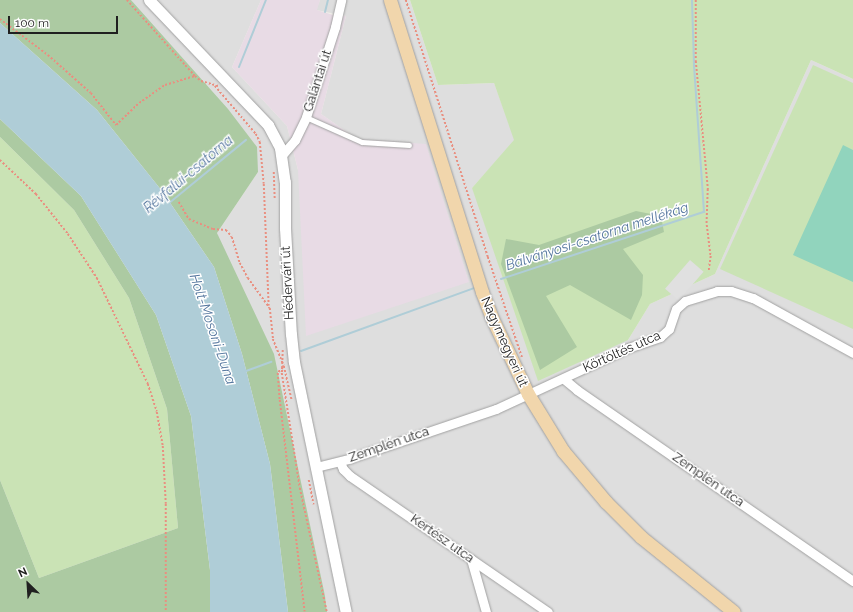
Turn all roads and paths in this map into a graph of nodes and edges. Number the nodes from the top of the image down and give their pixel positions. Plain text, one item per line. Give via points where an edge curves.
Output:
1 (127, 0) edge
2 (149, 0) edge
3 (341, 0) edge
4 (390, 0) edge
5 (406, 0) edge
6 (696, 0) edge
7 (0, 19) edge
8 (195, 76) junction
9 (216, 81) dead end
10 (221, 86) dead end
11 (306, 117) junction
12 (409, 145) dead end
13 (282, 155) junction
14 (0, 160) edge
15 (274, 172) dead end
16 (180, 202) dead end
17 (275, 203) dead end
18 (709, 271) dead end
19 (270, 308) junction
20 (282, 343) dead end
21 (853, 353) edge
22 (525, 364) dead end
23 (284, 366) junction
24 (564, 379) junction
25 (528, 394) junction
26 (340, 462) junction
27 (316, 467) junction
28 (471, 560) junction
29 (853, 581) edge
30 (166, 612) edge
31 (305, 612) edge
32 (327, 612) edge
33 (346, 612) edge
34 (486, 612) edge
35 (548, 612) edge
36 (734, 612) edge

1 - 8 path
2 - 13 street, Hédervári út via 268,125
3 - 11 street, Galántai út via 333,34
4 - 25 main road, Nagymegyeri út via 482,292
5 - 22 path
6 - 18 path via 696,61 708,189 707,225 711,256
7 - 8 path via 48,55 91,93 116,124 152,92 165,85
8 - 19 path via 215,86 260,142
9 - 10 path
11 - 12 lane via 362,142
11 - 13 street, Galántai út via 294,140
13 - 27 street, Hédervári út via 291,334 296,373
14 - 30 path via 36,194 68,234 97,278 148,384 157,412 162,446 166,504
15 - 17 path
16 - 19 path via 189,219 213,229 229,232 245,273
19 - 23 path via 273,339
20 - 23 path
21 - 24 street, Körtöltés utca via 753,298 731,291 716,291 685,301 676,310 669,329 660,336 628,348
23 - 31 path via 278,373 280,400
23 - 32 path via 282,374 300,488
24 - 25 street, Körtöltés utca
24 - 29 street, Zemplén utca
25 - 26 street, Zemplén utca via 496,409
25 - 36 main road, Nagymegyeri út via 559,445 606,502 641,537
26 - 27 street, Zemplén utca
26 - 28 street, Kertész utca via 350,476
27 - 33 street, Hédervári út
28 - 34 street
28 - 35 street, Kertész utca

